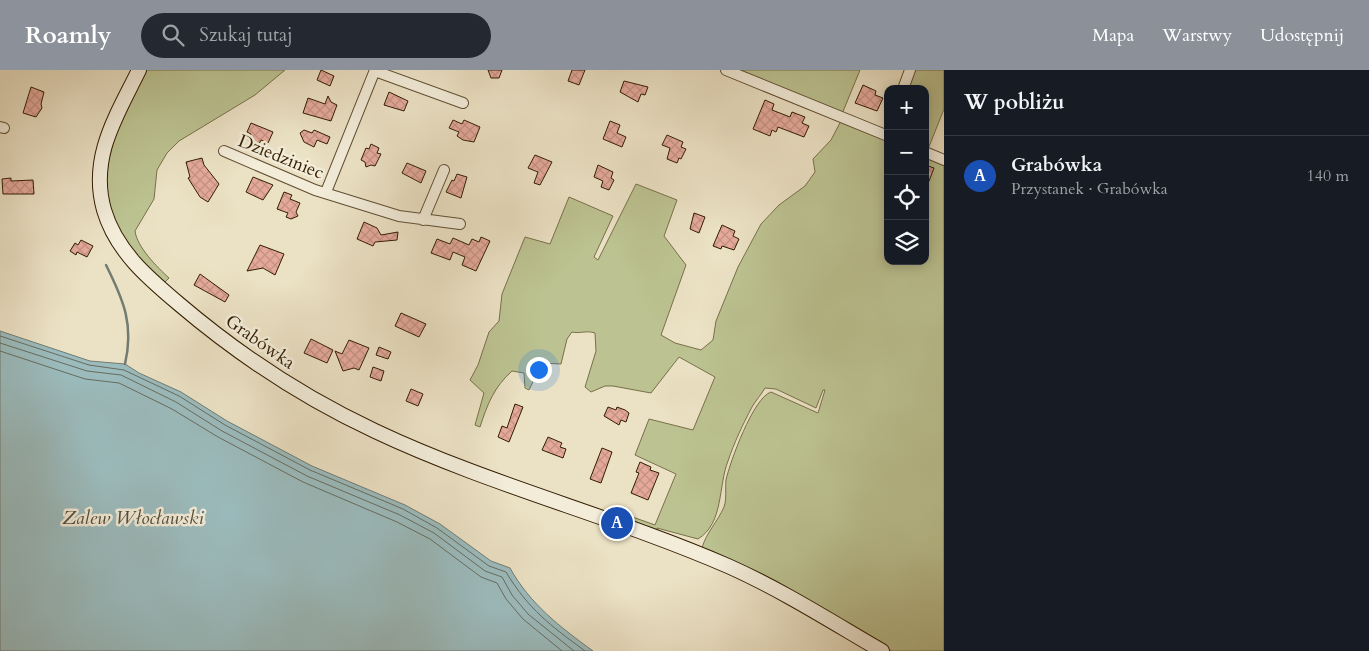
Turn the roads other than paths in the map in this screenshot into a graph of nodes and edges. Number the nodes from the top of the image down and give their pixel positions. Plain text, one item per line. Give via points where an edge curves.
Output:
1 (140, 70) edge
2 (375, 70) edge
3 (726, 70) edge
4 (910, 70) edge
5 (904, 85) edge
6 (463, 103) dead end
7 (884, 131) edge
8 (224, 151) dead end
9 (929, 154) edge
10 (944, 160) edge
11 (444, 170) dead end
12 (326, 192) junction
13 (423, 220) junction
14 (460, 224) dead end
15 (882, 651) edge

1 - 15 street, Grabówka via 103,145 100,166 102,201 112,230 137,266 217,336 301,392 376,432 728,566
2 - 6 street, Dziedziniec
2 - 12 street, Dziedziniec
3 - 7 street
4 - 5 street
8 - 12 street, Dziedziniec
9 - 10 street
11 - 13 street
12 - 13 street, Dziedziniec via 399,216
13 - 14 street, Dziedziniec

